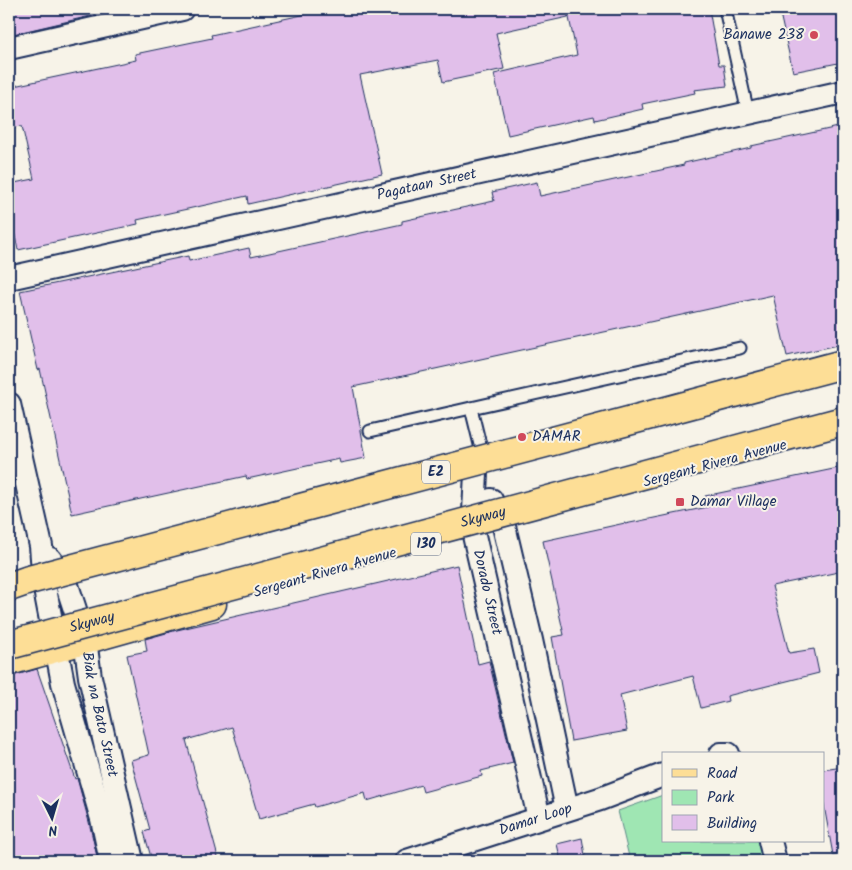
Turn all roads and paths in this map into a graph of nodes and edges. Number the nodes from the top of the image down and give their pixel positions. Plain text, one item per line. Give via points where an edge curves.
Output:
1 (182, 9) edge
2 (725, 9) edge
3 (9, 48) edge
4 (843, 92) edge
5 (748, 113) junction
6 (9, 278) edge
7 (740, 348) dead end
8 (843, 364) edge
9 (843, 376) edge
10 (9, 404) edge
11 (471, 408) junction
12 (843, 421) edge
13 (843, 430) edge
14 (370, 431) dead end
15 (481, 471) junction
16 (503, 522) junction
17 (473, 531) junction
18 (55, 582) junction
19 (9, 587) edge
20 (9, 593) edge
21 (85, 640) junction
22 (9, 645) edge
23 (57, 647) junction
24 (9, 661) edge
25 (662, 775) edge
26 (567, 809) junction
27 (539, 818) junction
28 (770, 842) edge
29 (111, 861) edge
30 (132, 861) edge
31 (407, 861) edge
32 (775, 861) edge

1 - 3 street
2 - 5 lane
4 - 5 street, Pagataan Street
5 - 6 street, Pagataan Street
7 - 11 lane
8 - 19 main road, E2, bridge
9 - 15 main road
10 - 18 street, Biak na Bato Street via 41,546
11 - 14 lane
11 - 15 lane
12 - 22 main road, Skyway, bridge
13 - 16 main road, Sergeant Rivera Avenue / 130
15 - 16 street, Dorado Street
15 - 17 street, Dorado Street
15 - 18 main road
16 - 17 main road, Sergeant Rivera Avenue / 130
16 - 26 street, Dorado Street
17 - 21 main road, Sergeant Rivera Avenue / 130
17 - 27 street, Dorado Street
18 - 20 main road
18 - 21 street, Biak na Bato Street
18 - 23 street, Biak na Bato Street
21 - 23 main road, Sergeant Rivera Avenue / 130
21 - 30 street, Biak na Bato Street via 90,677
23 - 24 main road, Sergeant Rivera Avenue / 130
23 - 29 street, Biak na Bato Street via 63,683
25 - 26 street, Damar Loop
26 - 27 street, Damar Loop
27 - 31 street, Damar Loop
28 - 32 street

